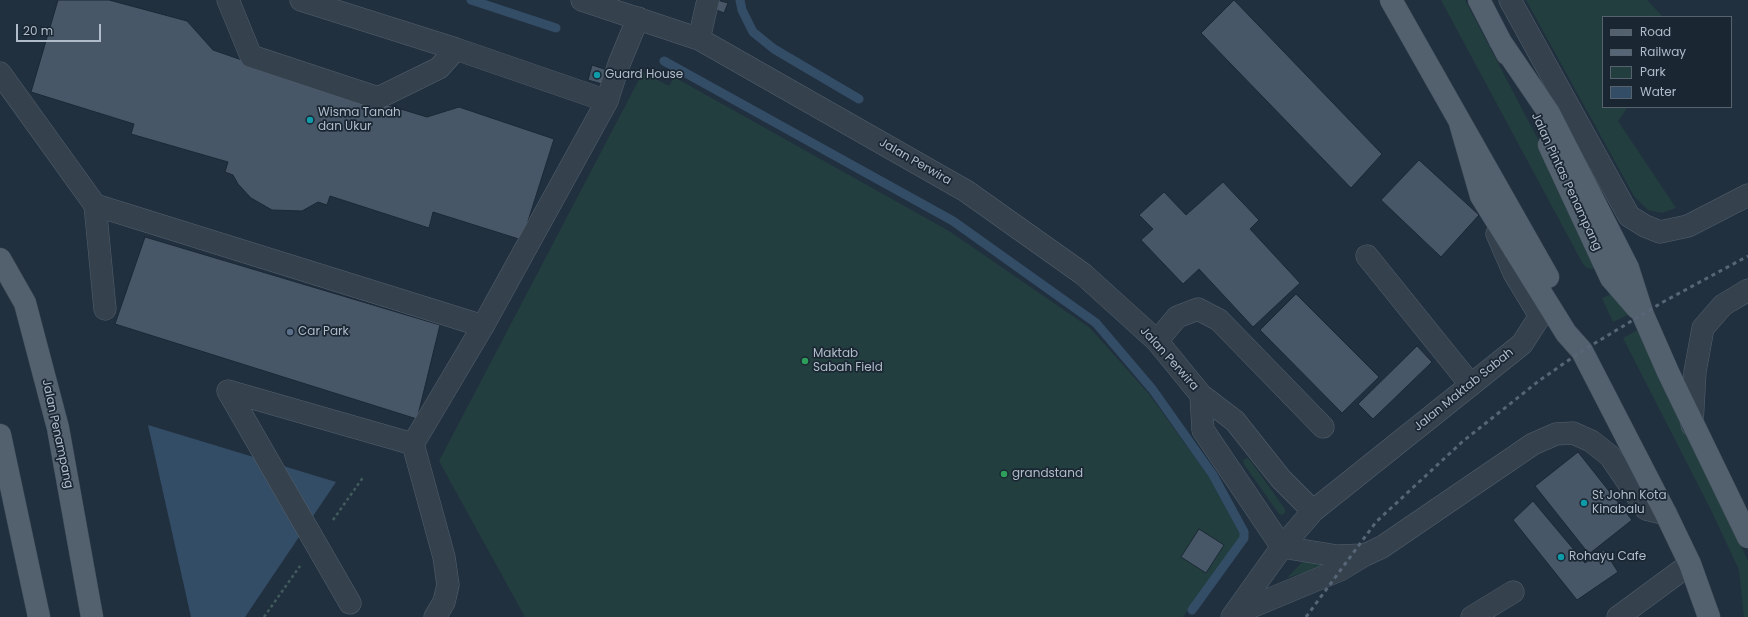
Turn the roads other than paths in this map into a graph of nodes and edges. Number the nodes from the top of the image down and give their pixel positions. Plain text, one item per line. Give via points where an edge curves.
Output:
1 (228, 0) edge
2 (301, 0) edge
3 (582, 0) edge
4 (708, 0) edge
5 (1390, 0) edge
6 (1479, 0) edge
7 (1510, 0) edge
8 (638, 18) junction
9 (699, 39) junction
10 (456, 49) junction
11 (0, 73) edge
12 (607, 101) junction
13 (1460, 123) junction
14 (1748, 195) edge
15 (1480, 196) junction
16 (94, 205) junction
17 (1367, 256) dead end
18 (0, 259) edge
19 (1748, 290) edge
20 (105, 309) dead end
21 (483, 326) junction
22 (1157, 341) junction
23 (1582, 351) junction
24 (1471, 385) junction
25 (1201, 395) junction
26 (1692, 425) junction
27 (1323, 427) dead end
28 (0, 435) edge
29 (412, 444) junction
30 (1719, 476) junction
31 (1313, 511) junction
32 (1748, 513) edge
33 (1666, 514) junction
34 (1748, 537) edge
35 (1282, 547) junction
36 (1365, 555) junction
37 (1690, 564) junction
38 (1513, 592) dead end
39 (350, 603) dead end
40 (1233, 615) edge
41 (39, 617) edge
42 (92, 617) edge
43 (435, 617) edge
44 (1472, 617) edge
45 (1618, 617) edge
46 (1709, 617) edge

1 - 10 street via 251,56 378,98 438,68
2 - 10 street
3 - 8 street, Jalan Perwira
4 - 9 street
5 - 13 main road
6 - 26 main road, Jalan Pintas Penampang via 1611,278 1643,315
7 - 14 street via 1628,216 1660,232 1688,226
8 - 9 street, Jalan Perwira
8 - 12 street
9 - 22 street, Jalan Perwira via 966,191 1083,274
10 - 12 street
11 - 16 street
12 - 21 street
13 - 15 main road
13 - 23 main road via 1564,305
15 - 23 main road via 1566,333
15 - 24 street, Jalan Maktab Sabah via 1514,273 1540,316 1522,344
16 - 20 street
16 - 21 street
17 - 24 street
18 - 42 main road, Jalan Penampang via 25,303 58,428
19 - 26 street via 1723,305 1702,328 1694,372
21 - 29 street
22 - 25 street, Jalan Perwira
22 - 27 street via 1177,317 1198,309 1219,320
23 - 33 main road
24 - 31 street, Jalan Maktab Sabah
25 - 31 street, Jalan Perwira via 1235,421 1281,480
25 - 35 street, Jalan Perwira via 1203,430
26 - 30 main road, Jalan Pintas Penampang
28 - 41 main road
29 - 39 street via 228,391
29 - 43 street via 444,557 448,585 444,602
30 - 32 main road
30 - 34 main road, Jalan Pintas Penampang
31 - 35 street, Jalan Maktab Sabah
33 - 36 street, Jalan Maktab Sabah via 1646,509 1610,456 1591,441 1573,433 1556,434 1533,444 1382,547
33 - 37 main road
35 - 36 street, Jalan Maktab Sabah via 1337,556
35 - 40 street, Jalan Maktab Sabah
36 - 40 street, Jalan Maktab Sabah via 1340,570
37 - 45 street
37 - 46 main road
38 - 44 street

